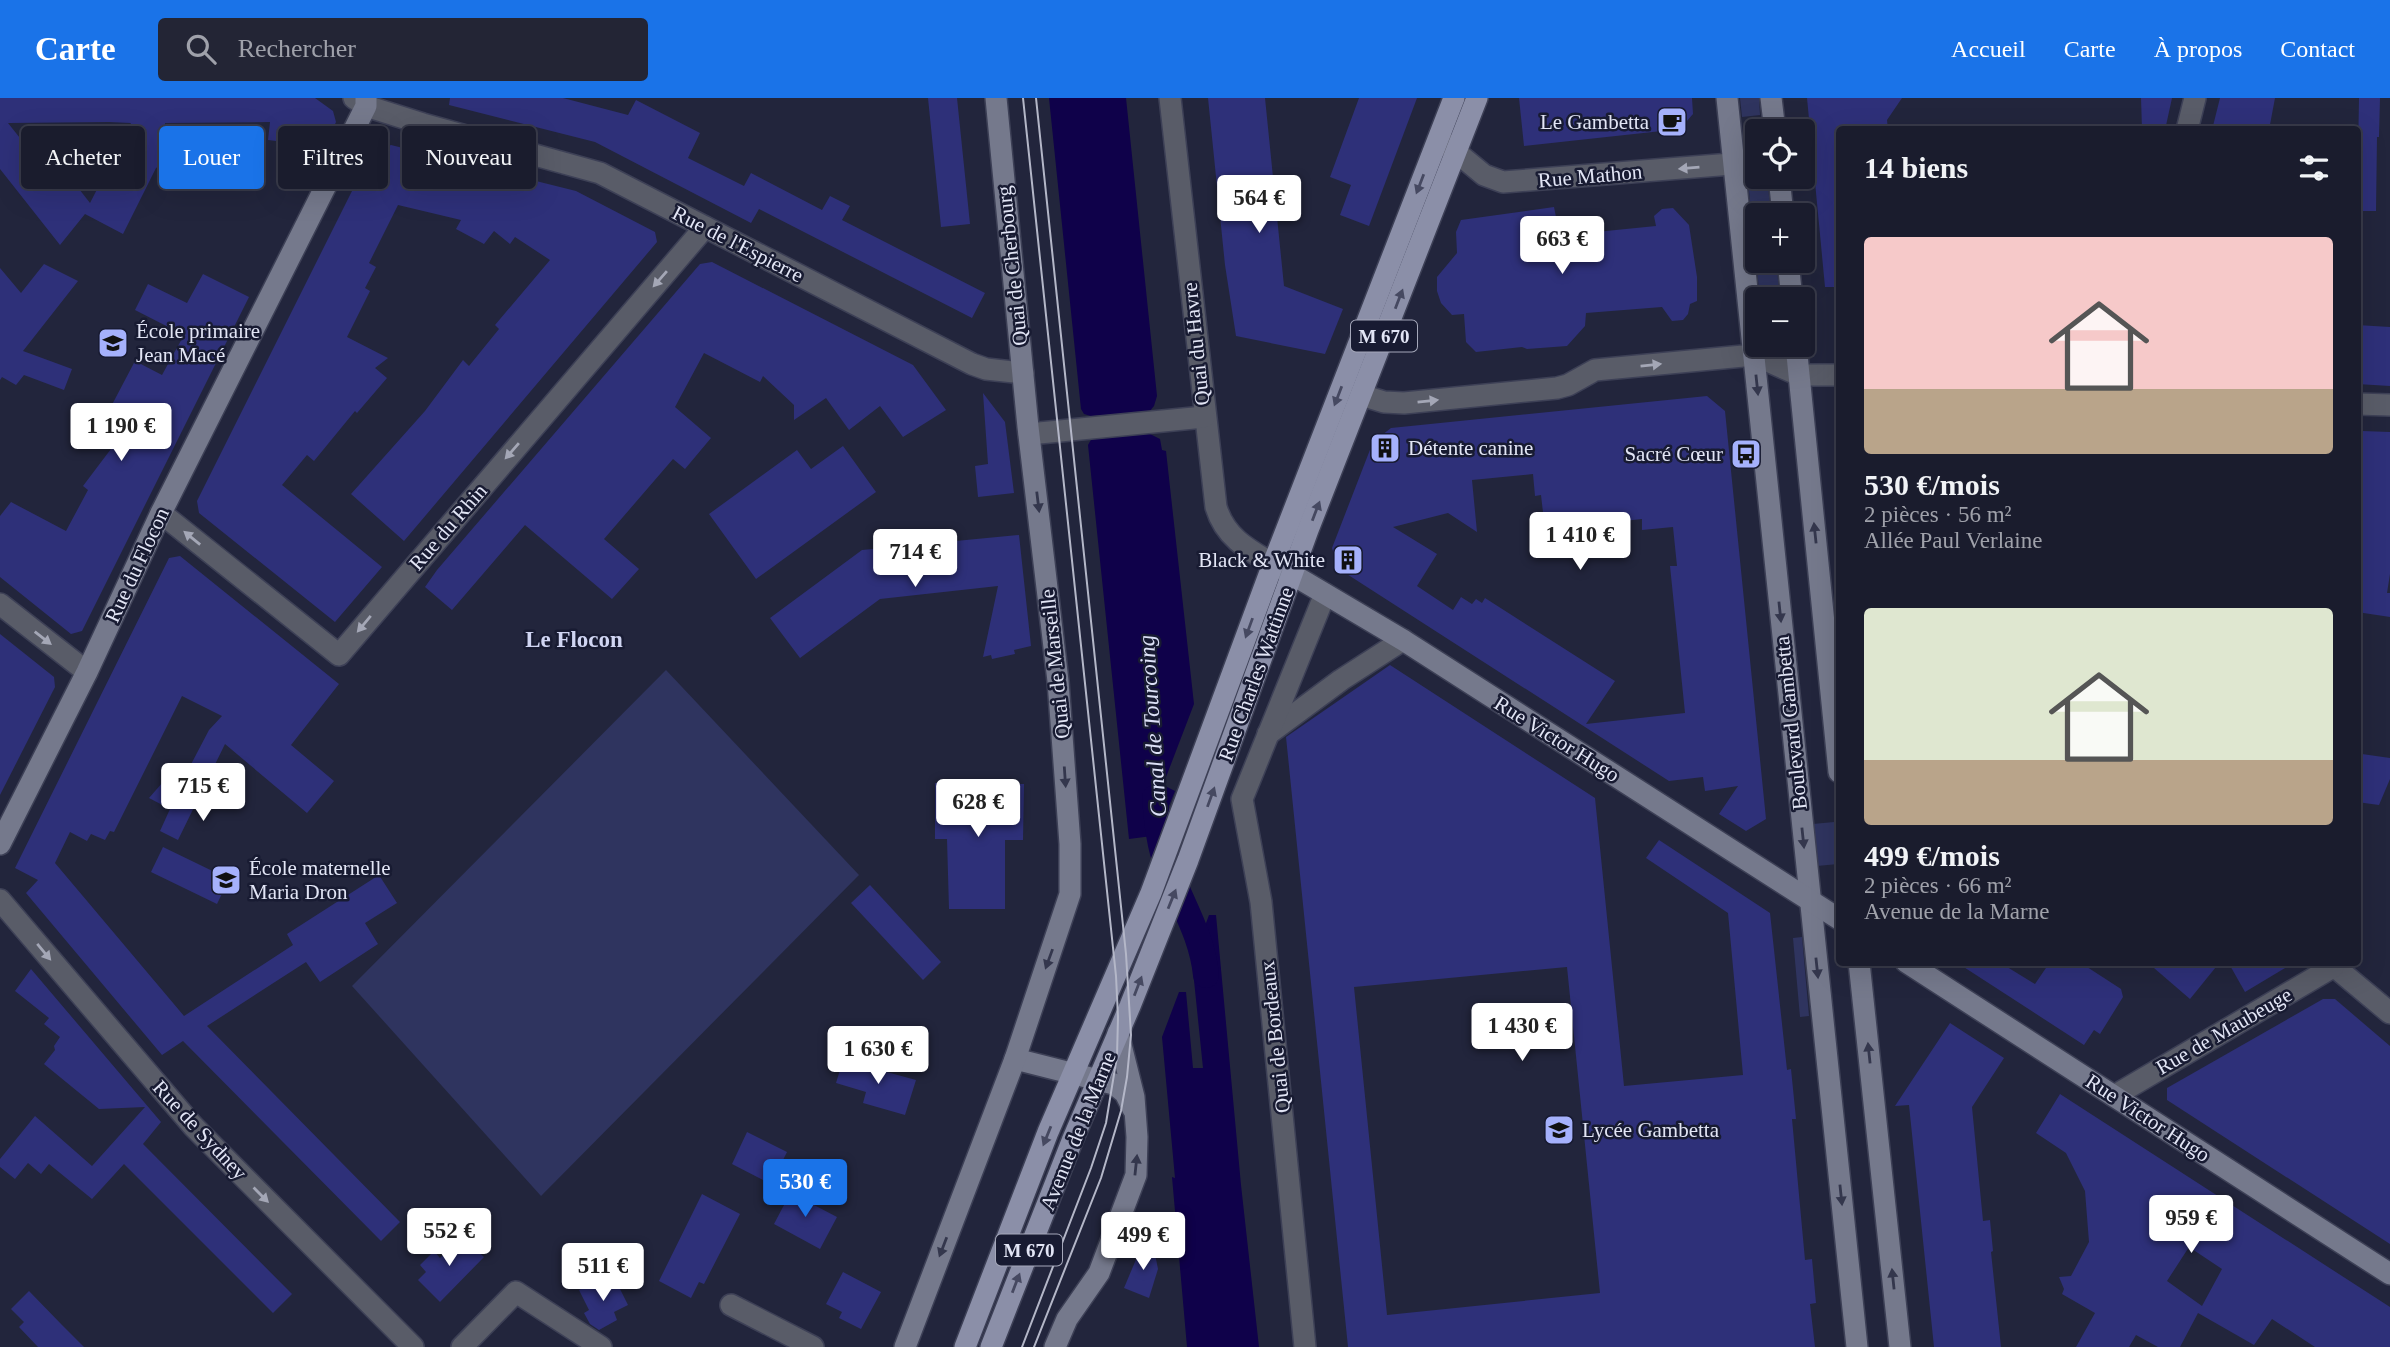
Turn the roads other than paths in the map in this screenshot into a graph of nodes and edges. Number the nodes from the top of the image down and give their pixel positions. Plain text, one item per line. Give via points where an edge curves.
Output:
1 (996, 98) edge
2 (1170, 98) edge
3 (1454, 98) edge
4 (1477, 98) edge
5 (1727, 98) edge
6 (1771, 98) edge
7 (2195, 98) edge
8 (362, 101) edge
9 (1773, 119) edge
10 (2188, 126) edge
11 (1438, 138) junction
12 (1456, 152) junction
13 (1745, 163) edge
14 (1734, 164) junction
15 (705, 227) junction
16 (1747, 287) edge
17 (1745, 356) edge
18 (1754, 357) edge
19 (1758, 357) edge
20 (1797, 357) edge
21 (1023, 373) junction
22 (1799, 375) junction
23 (1836, 375) edge
24 (1361, 395) junction
25 (2361, 404) edge
26 (2390, 405) edge
27 (1204, 417) junction
28 (1029, 434) junction
29 (161, 513) junction
30 (1273, 564) junction
31 (1292, 575) junction
32 (1325, 594) junction
33 (0, 604) edge
34 (1832, 619) edge
35 (1402, 640) junction
36 (87, 672) junction
37 (1836, 706) edge
38 (1268, 734) junction
39 (0, 844) edge
40 (1151, 892) joint
41 (0, 900) edge
42 (1810, 901) junction
43 (1836, 917) edge
44 (1157, 938) joint
45 (1859, 966) edge
46 (1912, 966) edge
47 (2329, 966) edge
48 (2332, 966) edge
49 (2390, 1013) edge
50 (1118, 1034) junction
51 (1015, 1059) junction
52 (1073, 1073) junction
53 (1098, 1080) junction
54 (2114, 1096) junction
55 (1135, 1112) junction
56 (2390, 1273) edge
57 (731, 1305) dead end
58 (413, 1347) edge
59 (462, 1347) edge
60 (601, 1347) edge
61 (813, 1347) edge
62 (905, 1347) edge
63 (965, 1347) edge
64 (991, 1347) edge
65 (1055, 1347) edge
66 (1305, 1347) edge
67 (1857, 1347) edge
68 (1900, 1347) edge

1 - 21 main road, Quai de Cherbourg
2 - 27 street, Quai du Havre
3 - 11 main road, Rue Charles Wattinne / M 670
4 - 12 main road, Rue Charles Wattinne / M 670
5 - 14 main road, Boulevard Gambetta
6 - 9 main road
7 - 10 street
8 - 15 street, Rue de l'Espierre via 423,124 585,167
8 - 29 main road, Rue du Flocon
11 - 12 street, Rue Mathon
11 -> 30 main road, Rue Charles Wattinne / M 670
14 -> 12 street, Rue Mathon via 1515,182 1493,180
24 -> 12 main road, Rue Charles Wattinne / M 670
13 - 14 street, Rue Mathon
14 - 16 main road, Boulevard Gambetta
15 - 21 street, Rue de l'Espierre via 972,363
15 -> 29 street, Rue du Rhin via 339,655
24 -> 17 street via 1404,403 1557,388 1595,370
18 -> 42 main road, Boulevard Gambetta
19 - 22 street
20 - 22 main road, Boulevard Gambetta
21 - 28 main road, Quai de Cherbourg
22 - 23 street
34 -> 22 main road, Boulevard Gambetta
31 -> 24 main road, Rue Charles Wattinne / M 670
25 - 26 street
27 - 28 street
27 - 30 street, Quai du Havre via 1220,519 1243,546
28 -> 51 main road, Quai de Marseille via 1058,681 1070,894
29 - 36 main road, Rue du Flocon
30 - 31 main road, Rue Victor Hugo
30 -> 40 main road, Rue Charles Wattinne / M 670
31 - 32 main road, Rue Victor Hugo
44 -> 31 main road, Rue Charles Wattinne / M 670
32 - 35 main road, Rue Victor Hugo
32 - 38 street, Quai de Bordeaux
33 -> 36 street
34 - 37 main road, Boulevard Gambetta
35 - 38 street
35 - 42 main road, Rue Victor Hugo
36 - 39 main road, Rue du Flocon
38 - 66 street, Quai de Bordeaux via 1242,799 1261,902
40 - 52 main road, Avenue de la Marne / M 670
41 -> 58 street, Rue de Sydney via 184,1117
42 - 43 main road, Rue Victor Hugo
42 -> 67 main road, Boulevard Gambetta
50 -> 44 main road, Avenue de la Marne / M 670
68 -> 45 main road
46 - 54 main road, Rue Victor Hugo
47 - 54 street, Rue de Maubeuge
48 - 49 street
50 - 53 main road, Avenue de la Marne / M 670
50 - 55 main road, Avenue de la Marne
51 - 52 main road, Avenue de la Marne
51 -> 62 main road
52 - 53 main road
52 -> 63 main road, Avenue de la Marne / M 670
53 - 55 main road via 1120,1088
64 -> 53 main road, Avenue de la Marne / M 670
54 - 56 main road, Rue Victor Hugo
65 -> 55 main road, Avenue de la Marne via 1099,1273 1132,1188 1138,1162
57 - 61 street
59 - 60 street via 516,1292

